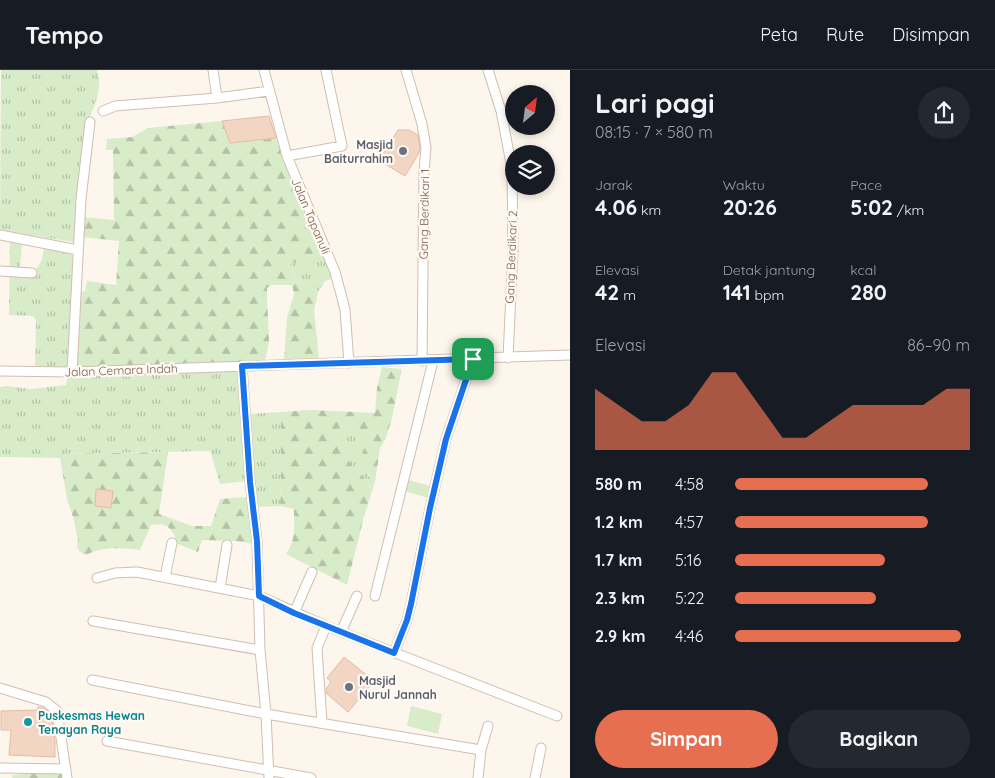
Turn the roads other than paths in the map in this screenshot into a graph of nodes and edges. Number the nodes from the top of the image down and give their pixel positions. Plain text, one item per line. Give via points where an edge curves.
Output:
1 (213, 70) edge
2 (264, 70) edge
3 (326, 70) edge
4 (406, 70) edge
5 (488, 70) edge
6 (269, 91) junction
7 (217, 98) junction
8 (103, 110) dead end
9 (90, 122) dead end
10 (287, 156) junction
11 (0, 235) edge
12 (78, 250) junction
13 (0, 272) edge
14 (32, 273) dead end
15 (570, 355) edge
16 (508, 358) junction
17 (473, 359) junction
18 (433, 360) junction
19 (422, 361) junction
20 (349, 363) junction
21 (242, 366) junction
22 (0, 371) edge
23 (72, 372) junction
24 (172, 543) dead end
25 (227, 546) dead end
26 (312, 572) dead end
27 (165, 577) junction
28 (98, 578) dead end
29 (220, 588) junction
30 (259, 596) junction
31 (357, 596) dead end
32 (375, 596) dead end
33 (294, 613) junction
34 (92, 621) dead end
35 (326, 626) junction
36 (341, 632) junction
37 (260, 650) junction
38 (394, 653) junction
39 (92, 680) dead end
40 (0, 688) edge
41 (266, 714) junction
42 (557, 716) dead end
43 (322, 723) junction
44 (488, 726) dead end
45 (108, 741) dead end
46 (541, 748) dead end
47 (481, 750) junction
48 (0, 768) edge
49 (66, 773) edge
50 (268, 774) edge
51 (311, 778) edge
52 (478, 778) edge
53 (535, 778) edge

1 - 7 street
2 - 6 street, Jalan Tapanuli
3 - 10 street via 342,146
4 - 19 street, Gang Berdikari 1 via 426,148
5 - 16 street, Gang Berdikari 2 via 501,111 512,169 513,250
6 - 7 street
6 - 10 street, Jalan Tapanuli
7 - 8 street via 117,106
9 - 12 street
10 - 20 street, Jalan Tapanuli via 335,272 345,310
11 - 12 street
12 - 23 street
13 - 14 street
15 - 16 street, Jalan Cemara Indah
16 - 17 street, Jalan Cemara Indah
17 - 18 street, Jalan Cemara Indah
17 - 38 street via 446,439 411,604
18 - 19 street, Jalan Cemara Indah
18 - 32 street
19 - 20 street, Jalan Cemara Indah
20 - 21 street, Jalan Cemara Indah
21 - 23 street, Jalan Cemara Indah
21 - 30 street
22 - 23 street, Jalan Cemara Indah
24 - 27 street
25 - 29 street
26 - 33 street
27 - 28 street via 137,572
27 - 29 street
29 - 30 street
30 - 33 street
30 - 37 street
31 - 36 street
33 - 35 street
34 - 37 street
35 - 36 street
35 - 43 street via 317,648
36 - 38 street
37 - 41 street
38 - 42 street
39 - 41 street
40 - 49 street via 46,702 57,710
41 - 43 street
41 - 50 street
43 - 47 street
44 - 47 street
45 - 50 street
46 - 53 street
47 - 52 street
48 - 49 street
50 - 51 street

